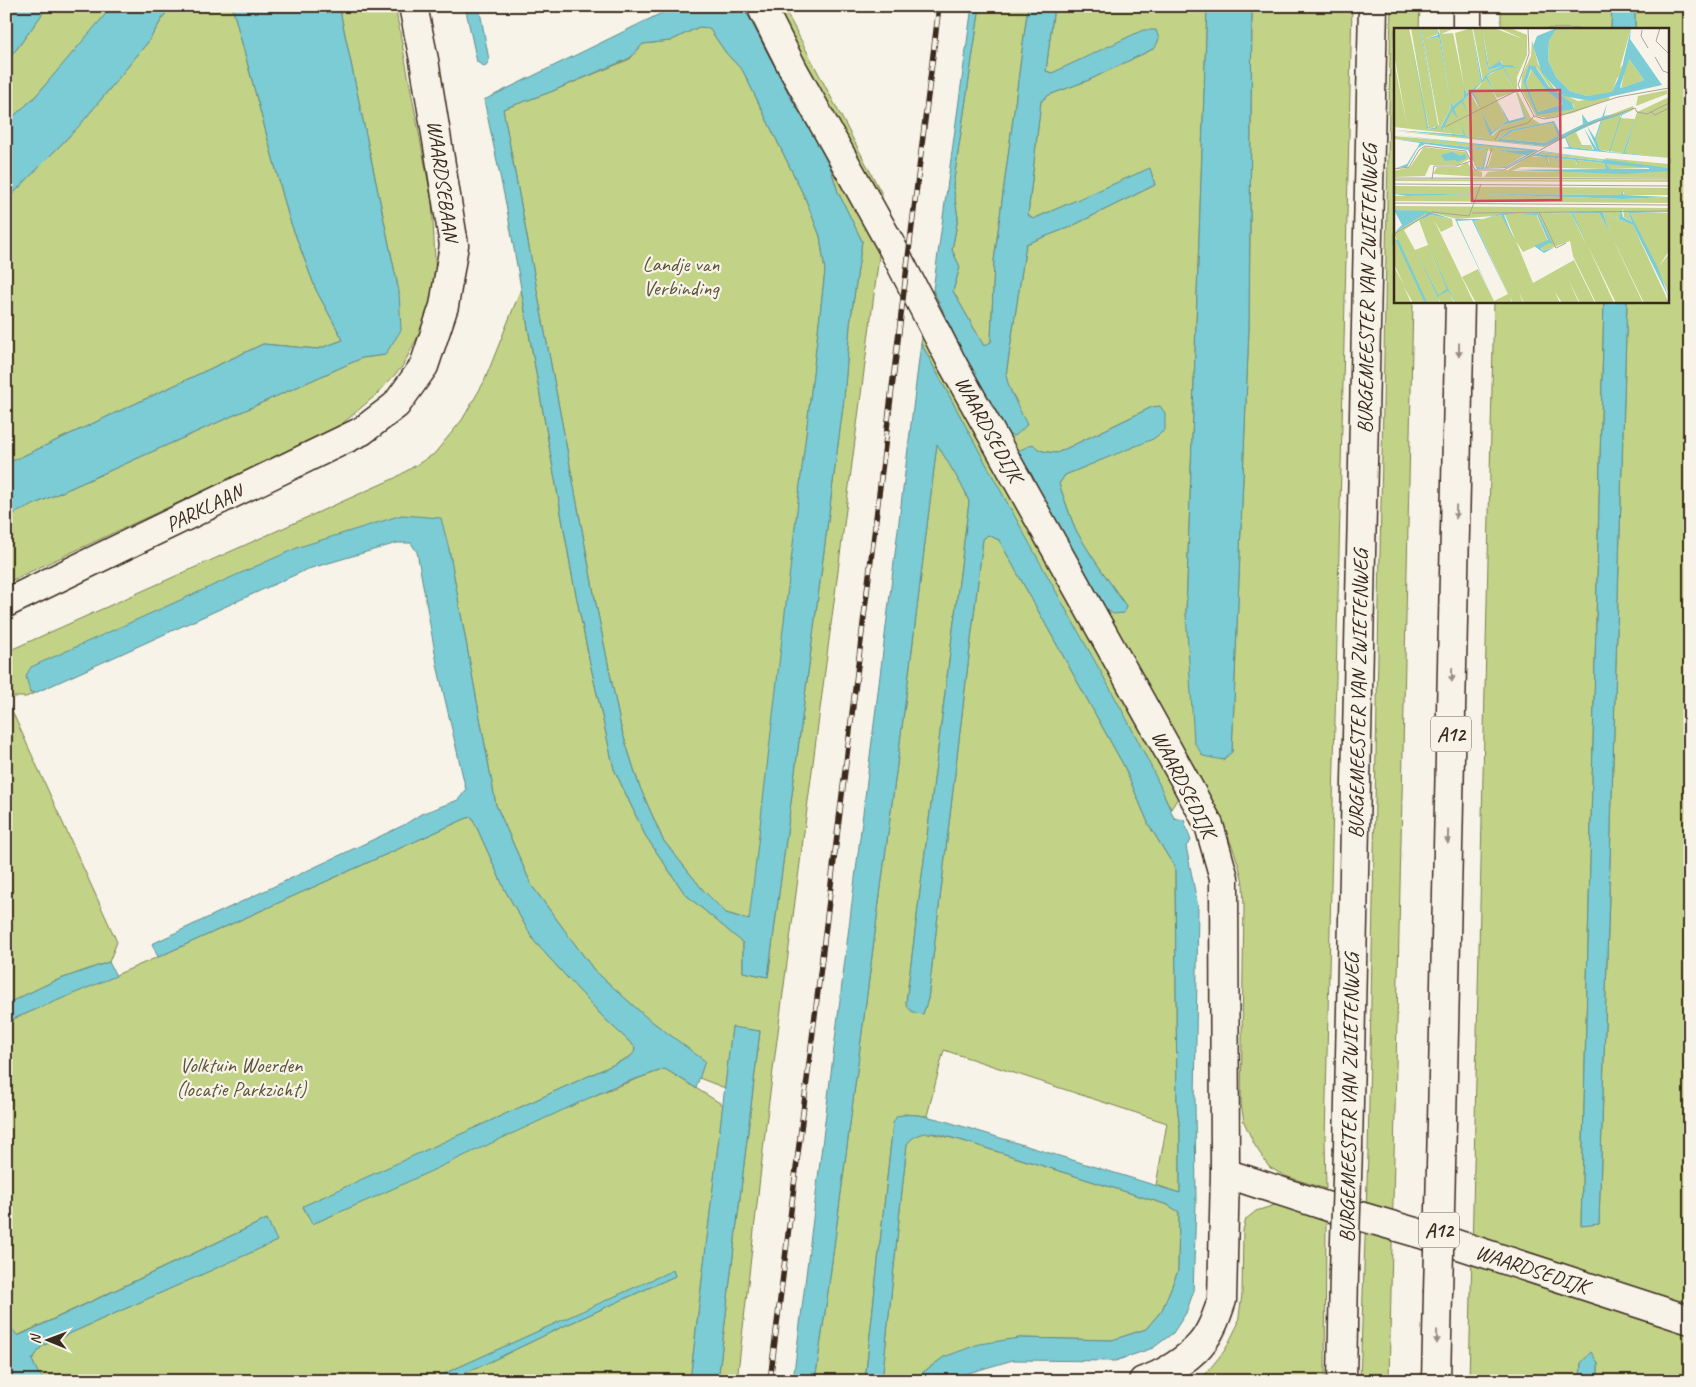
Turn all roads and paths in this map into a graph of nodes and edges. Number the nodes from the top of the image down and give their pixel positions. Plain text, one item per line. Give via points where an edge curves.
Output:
1 (413, 6) edge
2 (761, 6) edge
3 (1373, 6) edge
4 (1467, 6) edge
5 (1467, 28) edge
6 (1460, 302) edge
7 (396, 405) joint
8 (6, 603) edge
9 (1225, 1173) junction
10 (1690, 1320) edge
11 (1143, 1381) edge
12 (1342, 1381) edge
13 (1436, 1381) edge

1 - 7 main road, WAARDSEBAAN via 454,245 444,306 424,366
2 - 9 main road, WAARDSEDIJK via 952,363 1209,825 1224,878
3 - 12 main road, BURGEMEESTER VAN ZWIETENWEG, bridge
4 - 5 main road
6 -> 13 main road, A12, bridge
7 - 8 main road, PARKLAAN via 362,431
9 - 10 main road, WAARDSEDIJK
9 - 11 main road via 1222,1300 1217,1318 1200,1345 1176,1365

